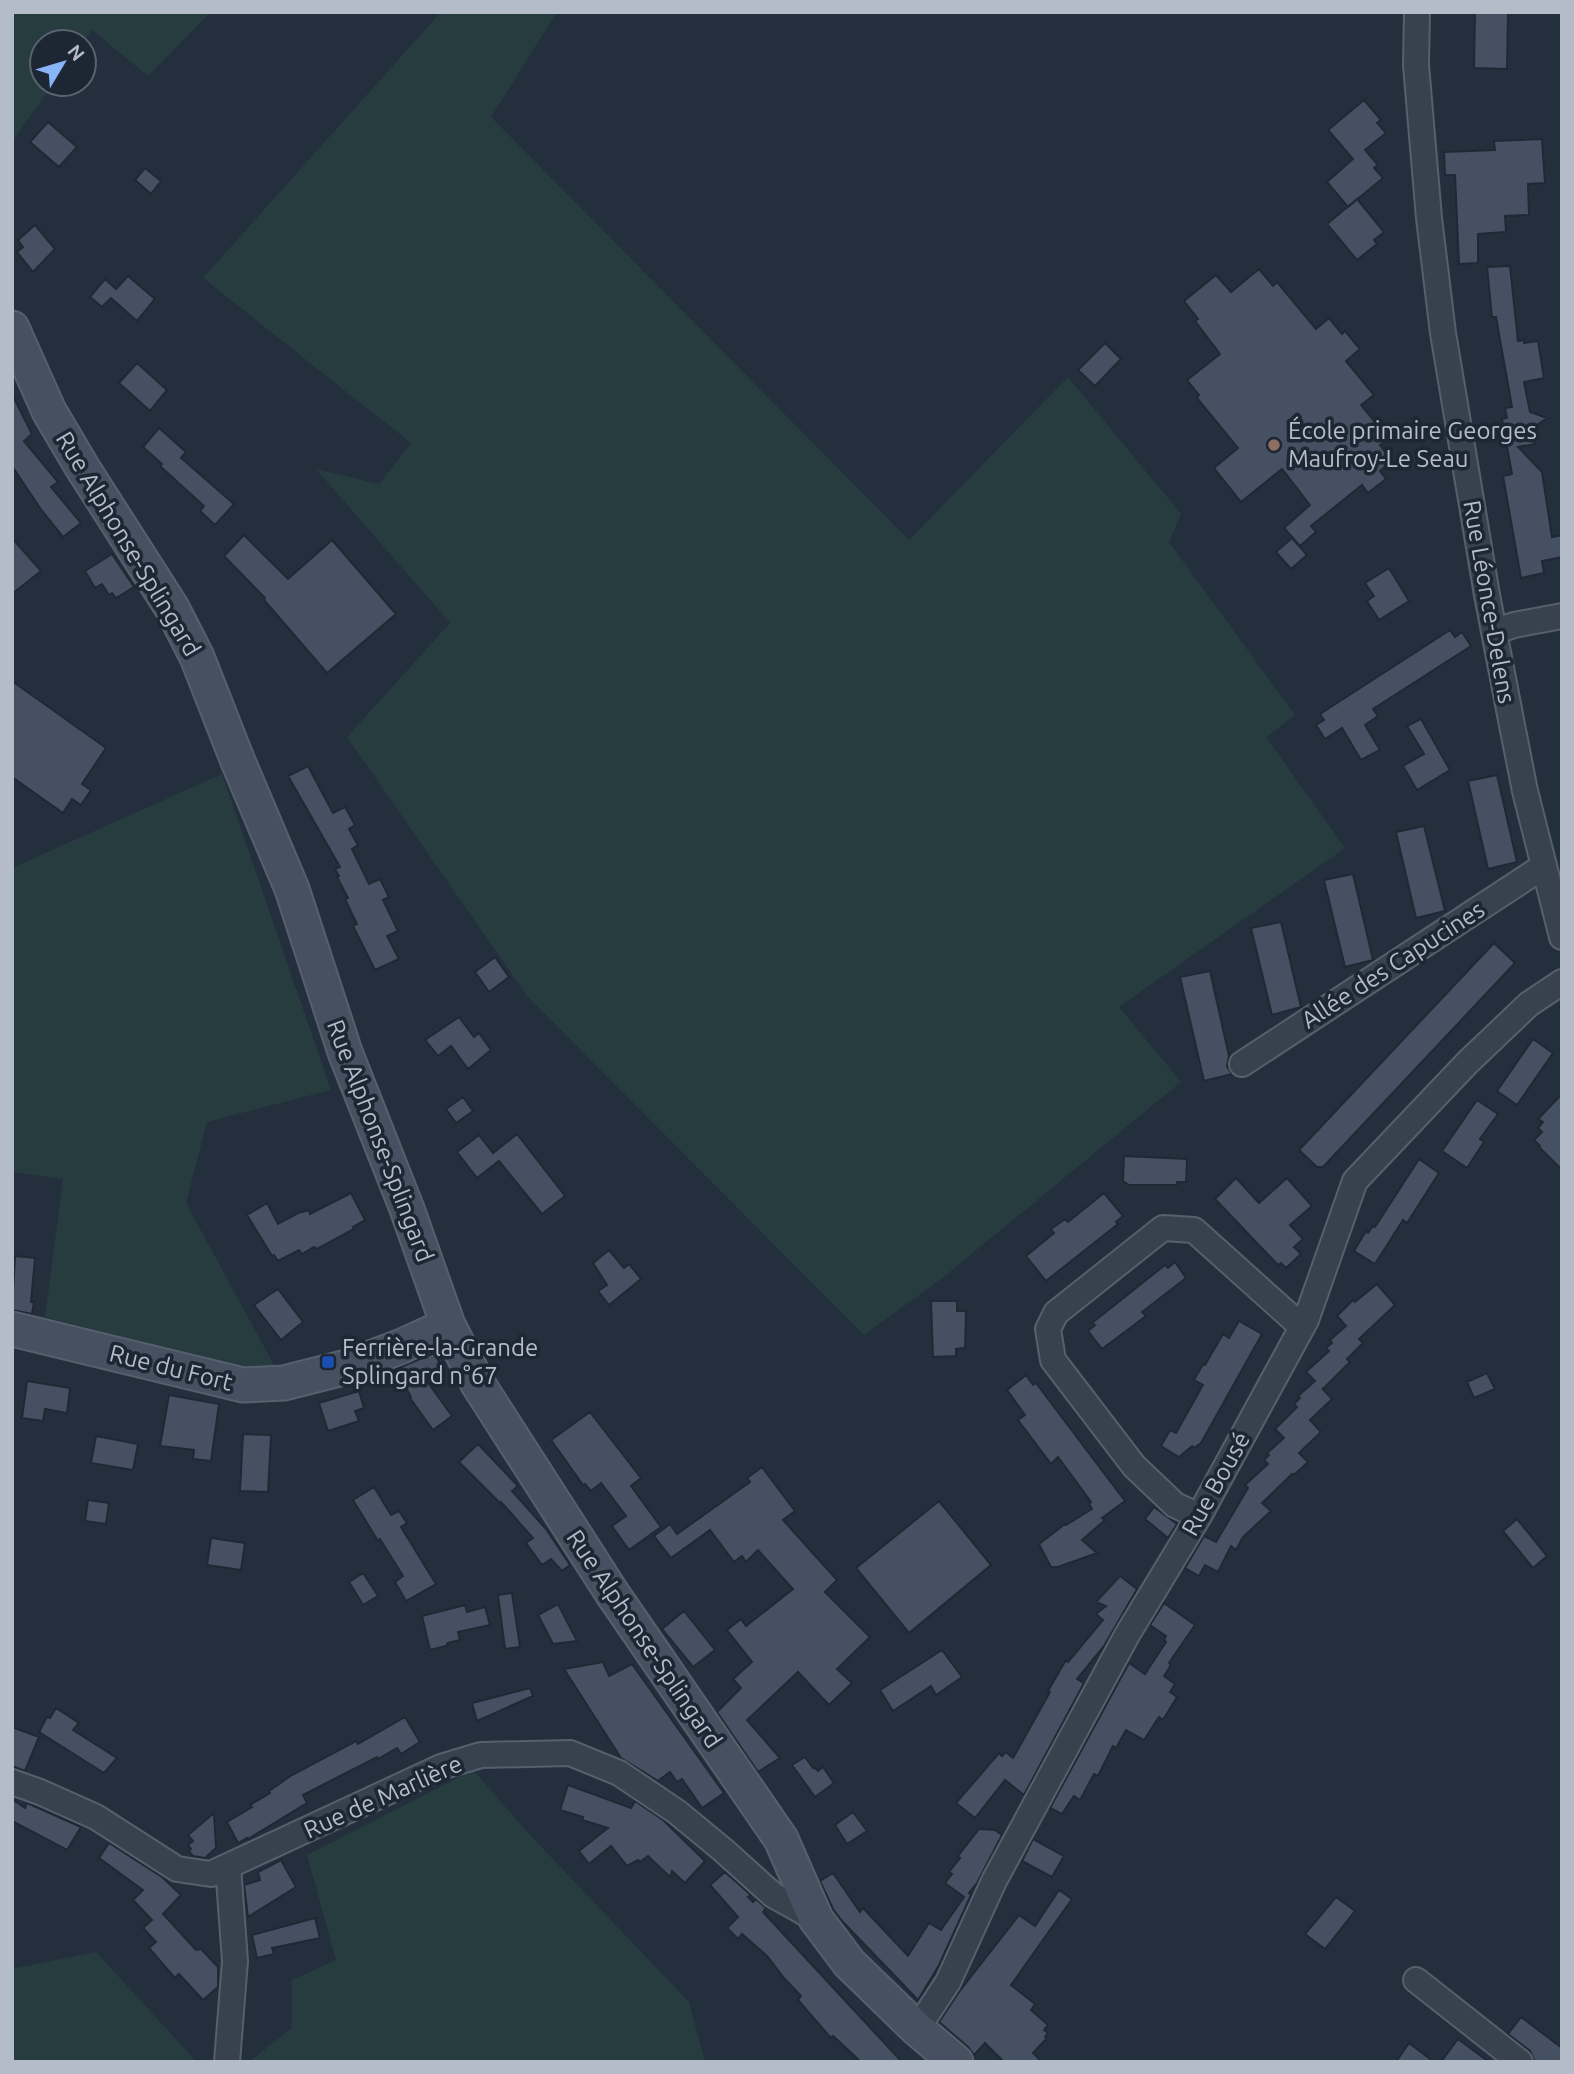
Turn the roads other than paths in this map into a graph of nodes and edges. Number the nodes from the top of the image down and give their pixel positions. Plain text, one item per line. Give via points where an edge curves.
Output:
1 (1417, 12) edge
2 (12, 328) edge
3 (1562, 615) edge
4 (1494, 632) junction
5 (1544, 866) junction
6 (1562, 937) edge
7 (1562, 982) edge
8 (1242, 1064) dead end
9 (448, 1325) junction
10 (1302, 1327) junction
11 (12, 1329) edge
12 (1199, 1516) junction
13 (12, 1782) edge
14 (228, 1867) junction
15 (816, 1919) junction
16 (1416, 1980) dead end
17 (917, 2029) junction
18 (227, 2062) edge
19 (956, 2062) edge
20 (1520, 2062) edge

1 - 4 street, Rue Léonce-Delens via 1416,65 1443,333
2 - 9 street, Rue Alphonse-Splingard via 49,411 172,608 197,657 292,889 345,1052
3 - 4 street
4 - 5 street, Rue Léonce-Delens
5 - 6 street, Rue Léonce-Delens
5 - 8 street, Allée des Capucines
7 - 10 street, Rue Bousé via 1529,1004 1468,1062 1355,1181
9 - 11 street, Rue du Fort via 347,1367 284,1383 243,1385
9 - 15 street, Rue Alphonse-Splingard via 478,1384 543,1488 781,1839
10 - 12 street, Rue Bousé
10 - 12 street via 1194,1230 1163,1228 1056,1313 1048,1329 1054,1360 1134,1466 1175,1505
12 - 17 street, Rue Bousé via 1127,1635 994,1881 948,1982
13 - 14 street, Rue de Marlière via 96,1817 177,1869 211,1874
14 - 15 street, Rue de Marlière via 441,1767 481,1755 570,1753 619,1773 677,1812 773,1895
14 - 18 street via 235,1961
15 - 17 street, Rue Alphonse-Splingard via 849,1963
16 - 20 street
17 - 19 street, Rue Alphonse-Splingard

